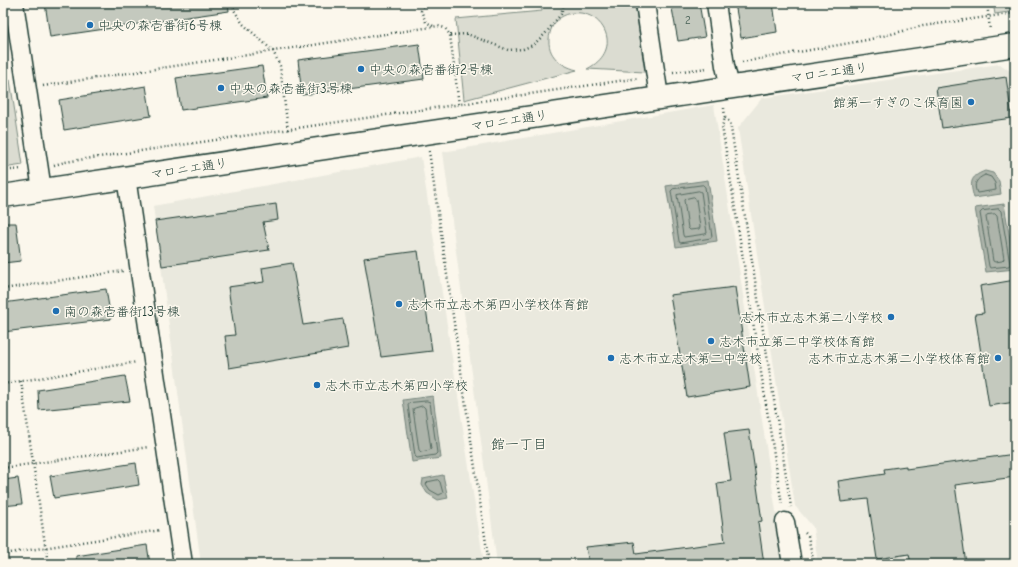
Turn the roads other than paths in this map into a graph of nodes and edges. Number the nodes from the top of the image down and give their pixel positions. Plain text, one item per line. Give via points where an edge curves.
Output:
1 (14, 3) edge
2 (645, 3) edge
3 (716, 3) edge
4 (1015, 45) edge
5 (727, 94) junction
6 (659, 97) junction
7 (126, 177) junction
8 (42, 190) junction
9 (3, 196) edge
10 (788, 516) road end
11 (183, 564) edge
12 (792, 564) edge

1 - 8 street
2 - 6 street
3 - 5 street
4 - 5 street, マロニエ通り
5 - 6 street, マロニエ通り
6 - 7 street, マロニエ通り
7 - 8 street, マロニエ通り
7 - 11 street
8 - 9 street, マロニエ通り
10 - 12 street

